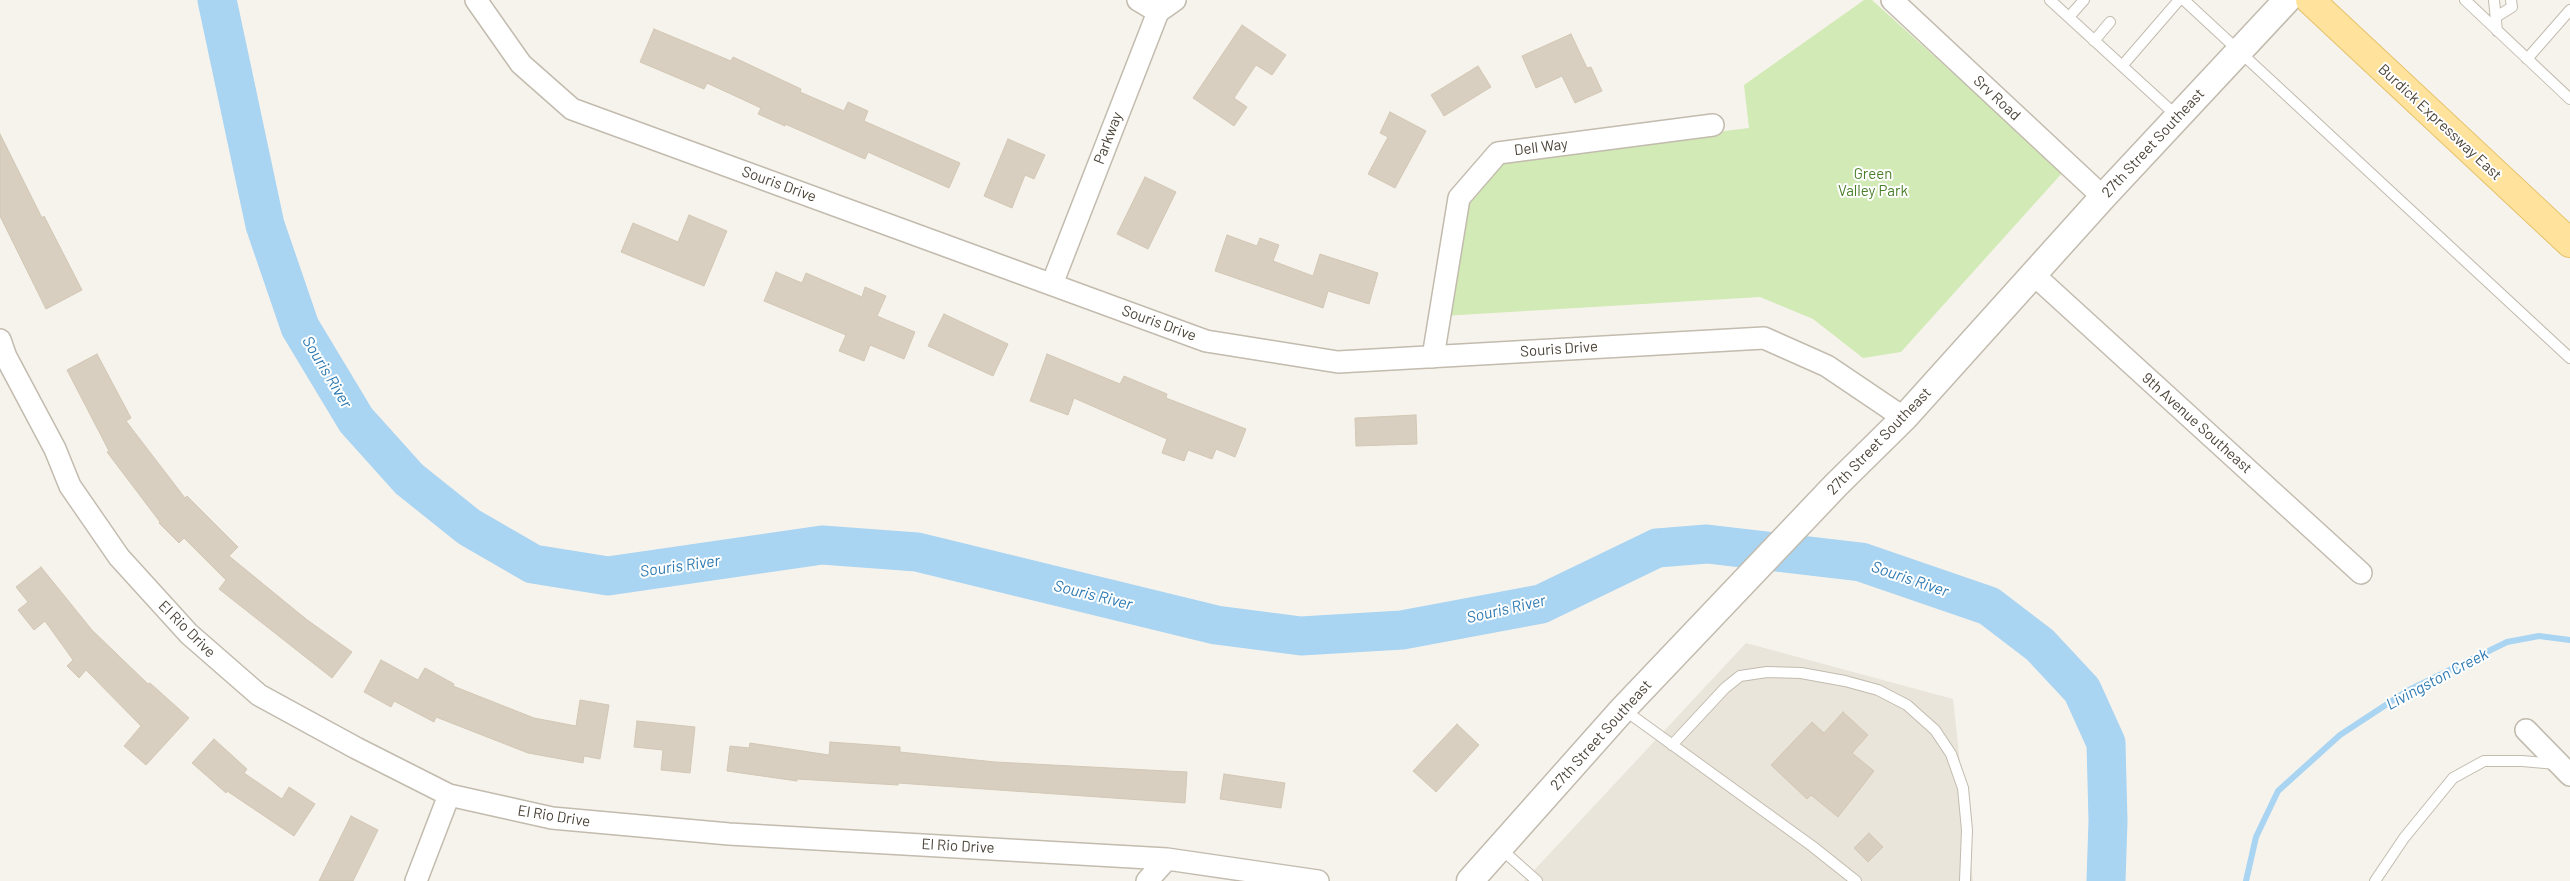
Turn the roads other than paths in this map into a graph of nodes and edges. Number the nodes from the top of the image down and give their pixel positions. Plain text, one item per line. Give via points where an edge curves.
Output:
1 (476, 0) edge
2 (1138, 0) edge
3 (1175, 0) edge
4 (1892, 0) edge
5 (2050, 0) edge
6 (2084, 0) edge
7 (2179, 0) edge
8 (2184, 0) edge
9 (2287, 0) edge
10 (2310, 0) edge
11 (2465, 0) edge
12 (2494, 0) edge
13 (2511, 0) edge
14 (2570, 10) edge
15 (1158, 12) junction
16 (2496, 17) junction
17 (2069, 18) junction
18 (2110, 22) dead end
19 (2497, 30) junction
20 (2094, 41) junction
21 (2240, 52) junction
22 (2527, 59) junction
23 (2122, 66) junction
24 (2570, 99) edge
25 (2178, 117) junction
26 (1713, 125) dead end
27 (2103, 197) junction
28 (2570, 243) edge
29 (2033, 274) junction
30 (1052, 284) junction
31 (0, 340) edge
32 (1433, 357) junction
33 (2570, 358) edge
34 (1904, 418) junction
35 (2361, 573) dead end
36 (1622, 709) junction
37 (2526, 730) dead end
38 (1672, 745) junction
39 (2565, 770) edge
40 (449, 795) junction
41 (1500, 848) junction
42 (1168, 859) junction
43 (416, 881) edge
44 (1148, 881) edge
45 (1318, 881) edge
46 (1470, 881) edge
47 (1537, 881) edge
48 (1856, 881) edge
49 (1965, 881) edge
50 (2375, 881) edge

1 - 30 street, Souris Drive via 521,64 572,109
2 - 15 street
3 - 15 street
4 - 27 street, Srv Road
5 - 17 lane
6 - 17 lane
7 - 23 lane
8 - 21 lane
9 - 21 street, 27th Street Southeast
10 - 28 main road, Burdick Expressway East
11 - 19 lane
12 - 16 lane
13 - 16 lane via 2512,7
14 - 22 lane
15 - 30 street, Parkway
16 - 19 lane
17 - 20 lane
18 - 20 lane
19 - 22 lane
20 - 23 lane
21 - 25 street, 27th Street Southeast
21 - 33 lane
22 - 24 lane
23 - 25 lane
25 - 27 street, 27th Street Southeast
26 - 32 street, Dell Way via 1498,153 1459,198
27 - 29 street, 27th Street Southeast
29 - 34 street, 27th Street Southeast
29 - 35 street, 9th Avenue Southeast
30 - 32 street, Souris Drive via 1206,341 1338,362
31 - 40 street, El Rio Drive via 70,486 119,557 190,634 259,695
32 - 34 street, Souris Drive via 1764,338 1827,366
34 - 36 street, 27th Street Southeast
36 - 38 lane
36 - 41 street, 27th Street Southeast
37 - 39 street
38 - 48 lane
38 - 49 lane via 1740,676 1767,672 1802,673 1878,690 1907,705 1935,730 1951,754 1963,788 1967,830
39 - 50 lane via 2522,761 2484,762 2453,778 2404,838
40 - 42 street, El Rio Drive via 552,818 728,834
40 - 43 street
41 - 46 street, 27th Street Southeast
41 - 47 lane
42 - 44 street
42 - 45 street, El Rio Drive

